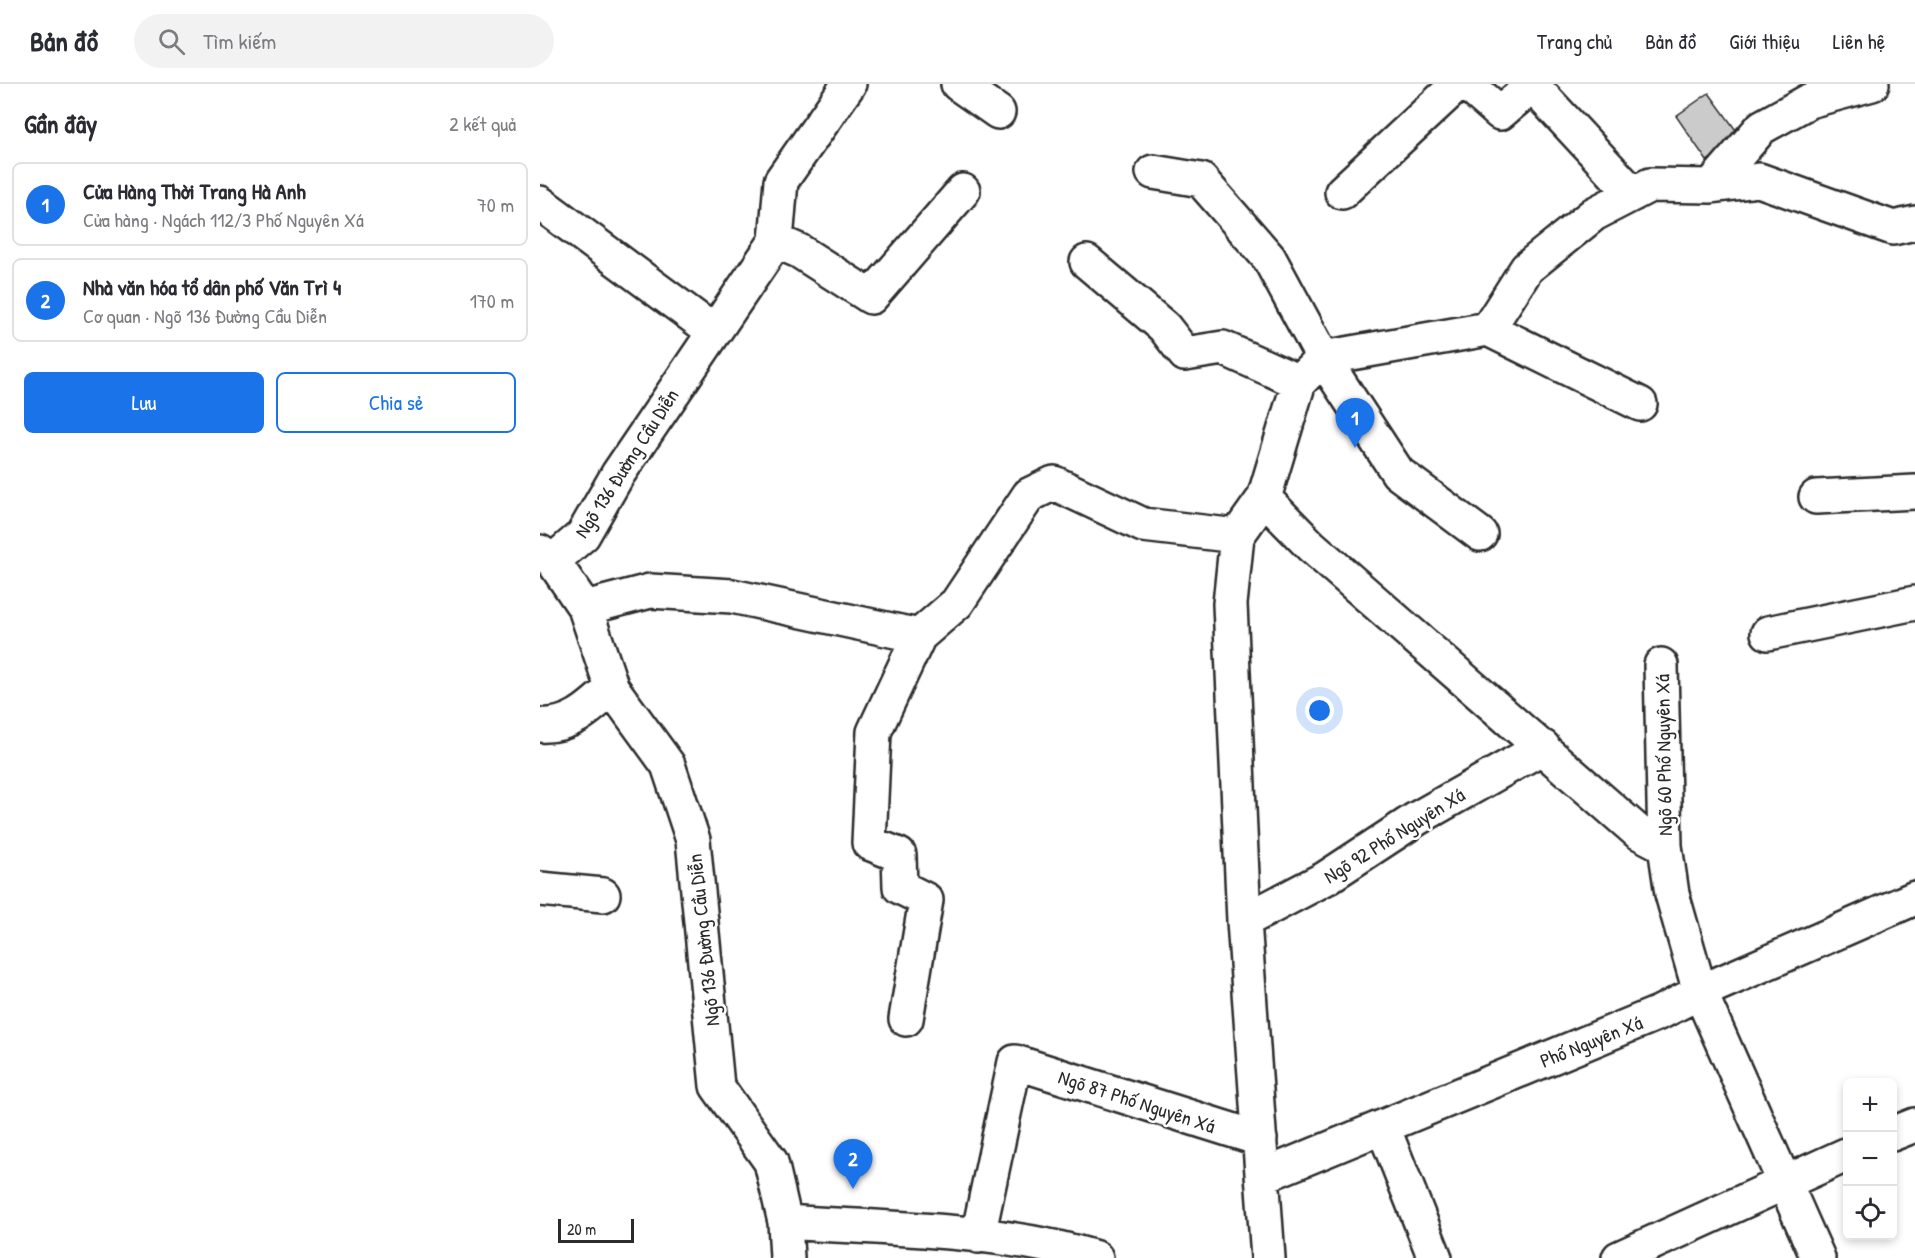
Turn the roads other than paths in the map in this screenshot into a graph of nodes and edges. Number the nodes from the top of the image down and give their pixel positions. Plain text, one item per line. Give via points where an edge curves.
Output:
1 (958, 84) edge
2 (1458, 84) edge
3 (1467, 84) edge
4 (1872, 84) edge
5 (845, 85) edge
6 (1532, 85) edge
7 (998, 112) dead end
8 (1153, 172) dead end
9 (1711, 186) junction
10 (963, 191) dead end
11 (1342, 192) dead end
12 (1633, 194) junction
13 (540, 203) edge
14 (1915, 224) edge
15 (776, 241) junction
16 (1087, 262) dead end
17 (1488, 329) junction
18 (713, 331) junction
19 (1323, 358) junction
20 (1299, 381) junction
21 (1640, 404) dead end
22 (1915, 492) edge
23 (1816, 497) dead end
24 (1264, 498) junction
25 (1479, 534) dead end
26 (1237, 536) junction
27 (546, 556) edge
28 (1915, 603) edge
29 (585, 608) junction
30 (1768, 633) dead end
31 (920, 636) junction
32 (1661, 664) dead end
33 (612, 688) junction
34 (540, 725) edge
35 (1543, 747) junction
36 (1665, 846) junction
37 (540, 889) edge
38 (603, 895) dead end
39 (1915, 898) edge
40 (1244, 921) junction
41 (1700, 992) junction
42 (906, 1019) dead end
43 (1915, 1125) edge
44 (1383, 1127) junction
45 (1897, 1132) edge
46 (1260, 1139) junction
47 (1843, 1156) edge
48 (1263, 1176) junction
49 (1784, 1181) junction
50 (785, 1222) junction
51 (978, 1236) junction
52 (1034, 1251) edge
53 (787, 1258) edge
54 (1095, 1258) edge
55 (1268, 1258) edge
56 (1435, 1258) edge
57 (1619, 1258) edge
58 (1818, 1258) edge

1 - 7 street
2 - 11 street
3 - 6 street via 1500,112
4 - 9 street via 1809,101 1762,127
5 - 15 street via 781,181
6 - 12 street
8 - 19 street via 1201,180 1269,258
9 - 12 street via 1650,185
9 - 14 street via 1759,180 1893,228
10 - 15 street via 871,297 799,251
12 - 17 street via 1594,214 1527,268
13 - 18 street
15 - 18 street, Ngõ 136 Đường Cầu Diễn
16 - 20 street via 1164,327 1185,354 1223,348
17 - 19 street
17 - 21 street
18 - 27 street, Ngõ 136 Đường Cầu Diễn via 618,474 583,535
19 - 20 street
19 - 25 street via 1398,473
20 - 24 street
22 - 23 street
24 - 26 street
24 - 35 street via 1311,546
26 - 31 street via 1143,525 1054,483 1029,495 957,603
26 - 40 street via 1230,604
27 - 29 street, Ngõ 136 Đường Cầu Diễn
28 - 30 street
29 - 31 street via 650,591 732,596
29 - 33 street, Ngõ 136 Đường Cầu Diễn
31 - 42 street via 874,732 869,843 899,855 900,887 926,900
32 - 36 street, Ngõ 60 Phố Nguyên Xá
33 - 34 street via 582,715 554,726
33 - 50 street, Ngõ 136 Đường Cầu Diễn via 668,765 693,840 717,1086 771,1162
35 - 36 street via 1638,832
35 - 40 street, Ngõ 92 Phố Nguyên Xá via 1416,819 1326,878
36 - 41 street, Ngõ 60 Phố Nguyên Xá via 1672,894
37 - 38 street
39 - 41 street, Phố Nguyên Xá
40 - 46 street
41 - 44 street, Phố Nguyên Xá via 1661,1012
41 - 49 street, Ngõ 60 Phố Nguyên Xá
43 - 45 street
44 - 48 street, Phố Nguyên Xá
44 - 56 street
46 - 48 street
46 - 51 street, Ngõ 87 Phố Nguyên Xá via 1015,1062
47 - 49 street
48 - 55 street
49 - 57 street
49 - 58 street, Ngõ 60 Phố Nguyên Xá
50 - 51 street
50 - 53 street, Ngõ 136 Đường Cầu Diễn
51 - 52 street
52 - 54 street via 1053,1245

